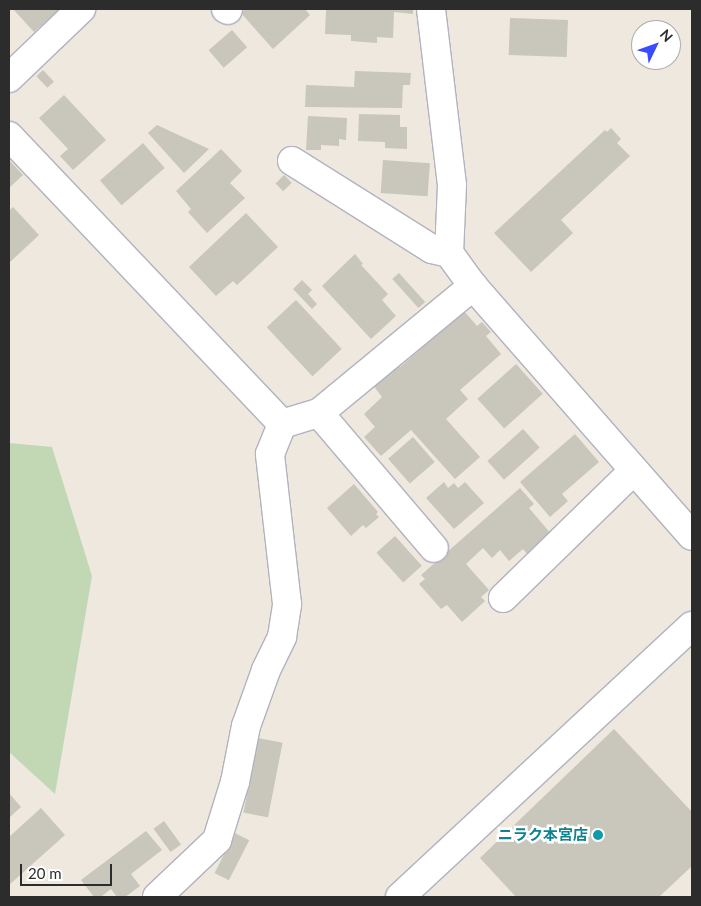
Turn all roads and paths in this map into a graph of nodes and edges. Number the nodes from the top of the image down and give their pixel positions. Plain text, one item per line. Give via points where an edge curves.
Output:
1 (82, 9) edge
2 (431, 9) edge
3 (9, 78) edge
4 (9, 136) edge
5 (292, 161) dead end
6 (449, 253) junction
7 (473, 286) junction
8 (319, 413) junction
9 (282, 424) junction
10 (634, 470) junction
11 (688, 522) edge
12 (434, 548) dead end
13 (503, 598) dead end
14 (692, 626) edge
15 (157, 897) edge
16 (400, 897) edge

1 - 3 street
2 - 6 street via 452,185
4 - 9 street
5 - 6 street via 432,249
6 - 7 street
7 - 8 street
7 - 10 street
8 - 9 street
8 - 12 street
9 - 15 street via 270,454 287,604 282,636 246,726 235,782 217,840
10 - 11 street
10 - 13 street
14 - 16 street

